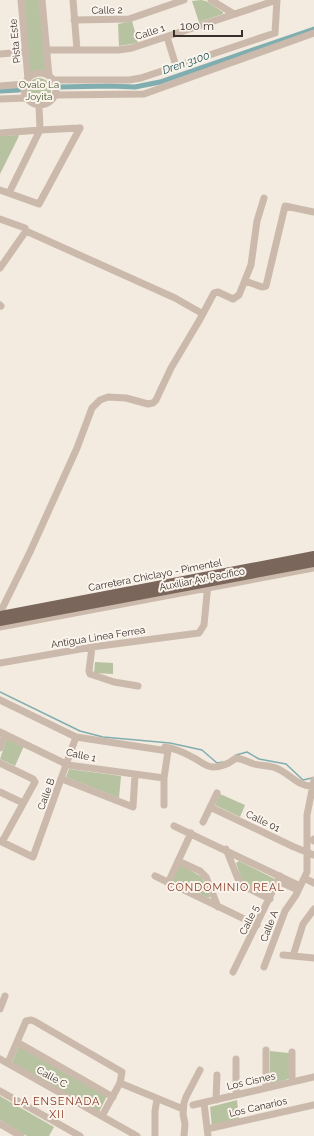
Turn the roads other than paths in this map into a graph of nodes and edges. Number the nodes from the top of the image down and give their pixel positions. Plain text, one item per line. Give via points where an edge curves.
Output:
1 (21, 0) edge
2 (42, 0) edge
3 (73, 0) edge
4 (184, 0) edge
5 (211, 0) edge
6 (277, 0) edge
7 (266, 1) edge
8 (234, 14) junction
9 (74, 20) junction
10 (275, 33) junction
11 (314, 33) edge
12 (167, 37) junction
13 (282, 41) junction
14 (46, 50) junction
15 (77, 50) junction
16 (25, 52) junction
17 (0, 54) edge
18 (176, 66) junction
19 (51, 78) junction
20 (27, 82) junction
21 (0, 86) edge
22 (55, 95) junction
23 (27, 98) junction
24 (0, 99) edge
25 (39, 105) junction
26 (40, 130) junction
27 (0, 133) edge
28 (0, 190) edge
29 (9, 193) junction
30 (264, 198) dead end
31 (314, 212) edge
32 (0, 219) edge
33 (25, 228) dead end
34 (0, 268) edge
35 (245, 281) junction
36 (203, 314) junction
37 (314, 555) edge
38 (314, 563) edge
39 (314, 568) edge
40 (208, 586) junction
41 (0, 614) edge
42 (0, 622) edge
43 (0, 627) edge
44 (92, 647) junction
45 (0, 663) edge
46 (138, 686) dead end
47 (0, 700) edge
48 (2, 733) edge
49 (76, 737) junction
50 (165, 747) dead end
51 (0, 748) edge
52 (0, 763) edge
53 (68, 765) junction
54 (135, 775) junction
55 (164, 778) junction
56 (62, 779) junction
57 (313, 783) edge
58 (0, 792) edge
59 (217, 793) dead end
60 (23, 803) junction
61 (164, 805) dead end
62 (210, 807) junction
63 (203, 822) dead end
64 (310, 824) edge
65 (174, 826) dead end
66 (191, 833) junction
67 (1, 841) edge
68 (226, 849) junction
69 (311, 854) edge
70 (178, 861) junction
71 (305, 875) junction
72 (314, 875) edge
73 (155, 876) dead end
74 (279, 878) junction
75 (168, 883) junction
76 (314, 883) edge
77 (299, 888) junction
78 (270, 899) junction
79 (218, 907) junction
80 (314, 909) edge
81 (257, 925) junction
82 (283, 955) dead end
83 (292, 956) junction
84 (314, 958) edge
85 (264, 967) dead end
86 (233, 972) dead end
87 (5, 996) dead end
88 (0, 1009) edge
89 (17, 1042) junction
90 (266, 1050) dead end
91 (292, 1052) dead end
92 (0, 1059) edge
93 (236, 1059) dead end
94 (8, 1063) junction
95 (200, 1070) dead end
96 (217, 1075) dead end
97 (314, 1077) edge
98 (292, 1082) junction
99 (120, 1083) junction
100 (266, 1088) junction
101 (0, 1091) edge
102 (236, 1095) junction
103 (112, 1097) junction
104 (158, 1098) junction
105 (216, 1100) junction
106 (204, 1103) junction
107 (193, 1105) dead end
108 (314, 1105) edge
109 (183, 1110) junction
110 (102, 1116) junction
111 (0, 1124) edge
112 (208, 1133) edge
113 (21, 1136) edge
114 (80, 1136) edge
115 (137, 1136) edge
116 (155, 1136) edge
117 (184, 1136) edge

1 - 16 street, Pista Este
2 - 14 street
3 - 9 street
4 - 9 street, Calle 2 via 130,19
5 - 8 street
6 - 7 street, Calle 1
6 - 10 street
7 - 8 street, Calle 1
8 - 12 street, Calle 1
9 - 15 street
10 - 13 street
10 - 18 street
11 - 13 street
12 - 15 street, Calle 1 via 132,48
12 - 18 street
13 - 22 street via 144,94
14 - 15 street, Calle 1
14 - 19 street
16 - 17 street
16 - 20 street, Pista Este
18 - 19 street via 129,80
19 - 20 street via 36,74
19 - 22 street via 55,85
20 - 21 street
20 - 23 street
22 - 25 street via 48,103
23 - 24 street
23 - 25 street
25 - 26 street
26 - 27 street
26 - 29 street
26 - 29 street via 80,128 39,204
28 - 29 street
30 - 35 street via 255,231 252,260
31 - 35 street via 284,206 266,286
32 - 33 street
34 - 36 street via 26,231 175,298
35 - 36 street via 235,298 214,293
36 - 41 street via 171,368 155,402 148,404 126,398 108,397 100,400 92,408 77,448
37 - 41 main road, Carretera Chiclayo - Pimentel
38 - 40 main road, Carretera Chiclayo - Pimentel
39 - 40 street, Auxiliar Av. Pacífico
40 - 42 main road, Carretera Chiclayo - Pimentel
40 - 43 street, Auxiliar Av. Pacífico
40 - 44 street, Antigua Linea Ferrea via 204,625 199,633
41 - 42 main road
44 - 45 street, Antigua Linea Ferrea
44 - 46 street via 90,674
47 - 49 street
48 - 51 street
48 - 53 street, Calle 1
49 - 53 street, Calle B
49 - 55 street via 168,751
50 - 57 street via 180,751 212,767 229,763 236,758 253,764 275,767 304,785
52 - 60 street via 34,780
53 - 54 street, Calle 1
53 - 56 street, Calle B
54 - 55 street, Calle 1
54 - 56 street via 133,807
55 - 61 street
56 - 67 street, Calle B via 33,857
57 - 64 street
58 - 60 street
59 - 62 street
60 - 67 street
62 - 63 street
62 - 69 street, Calle 01
64 - 69 street
65 - 66 street
66 - 68 street
66 - 70 street
68 - 74 street
68 - 78 street via 238,879 244,886
69 - 71 street
70 - 75 street
70 - 79 street via 200,871 206,877
71 - 72 street
71 - 76 street
71 - 77 street, Calle A
73 - 75 street
74 - 77 street
74 - 78 street, Calle 5
75 - 79 street
77 - 85 street, Calle A via 284,911
78 - 81 street, Calle 5
79 - 81 street
80 - 83 street via 303,924
81 - 86 street, Calle 5
82 - 83 street
83 - 84 street
87 - 88 street
89 - 94 street
89 - 99 street via 26,1021 31,1020 122,1072
89 - 103 street
90 - 100 street
91 - 98 street
92 - 94 street, Calle C
93 - 102 street
94 - 110 street, Calle C
95 - 109 street via 186,1097
96 - 105 street
97 - 98 street, Los Cisnes
98 - 100 street, Los Cisnes
99 - 103 street
99 - 104 street
100 - 102 street, Los Cisnes
101 - 114 street
102 - 105 street, Los Cisnes
103 - 110 street
104 - 109 street
104 - 116 street
105 - 106 street, Los Cisnes
106 - 107 street, Los Cisnes
106 - 112 street
108 - 112 street, Los Canarios
109 - 117 street
110 - 115 street, Calle C
111 - 113 street

